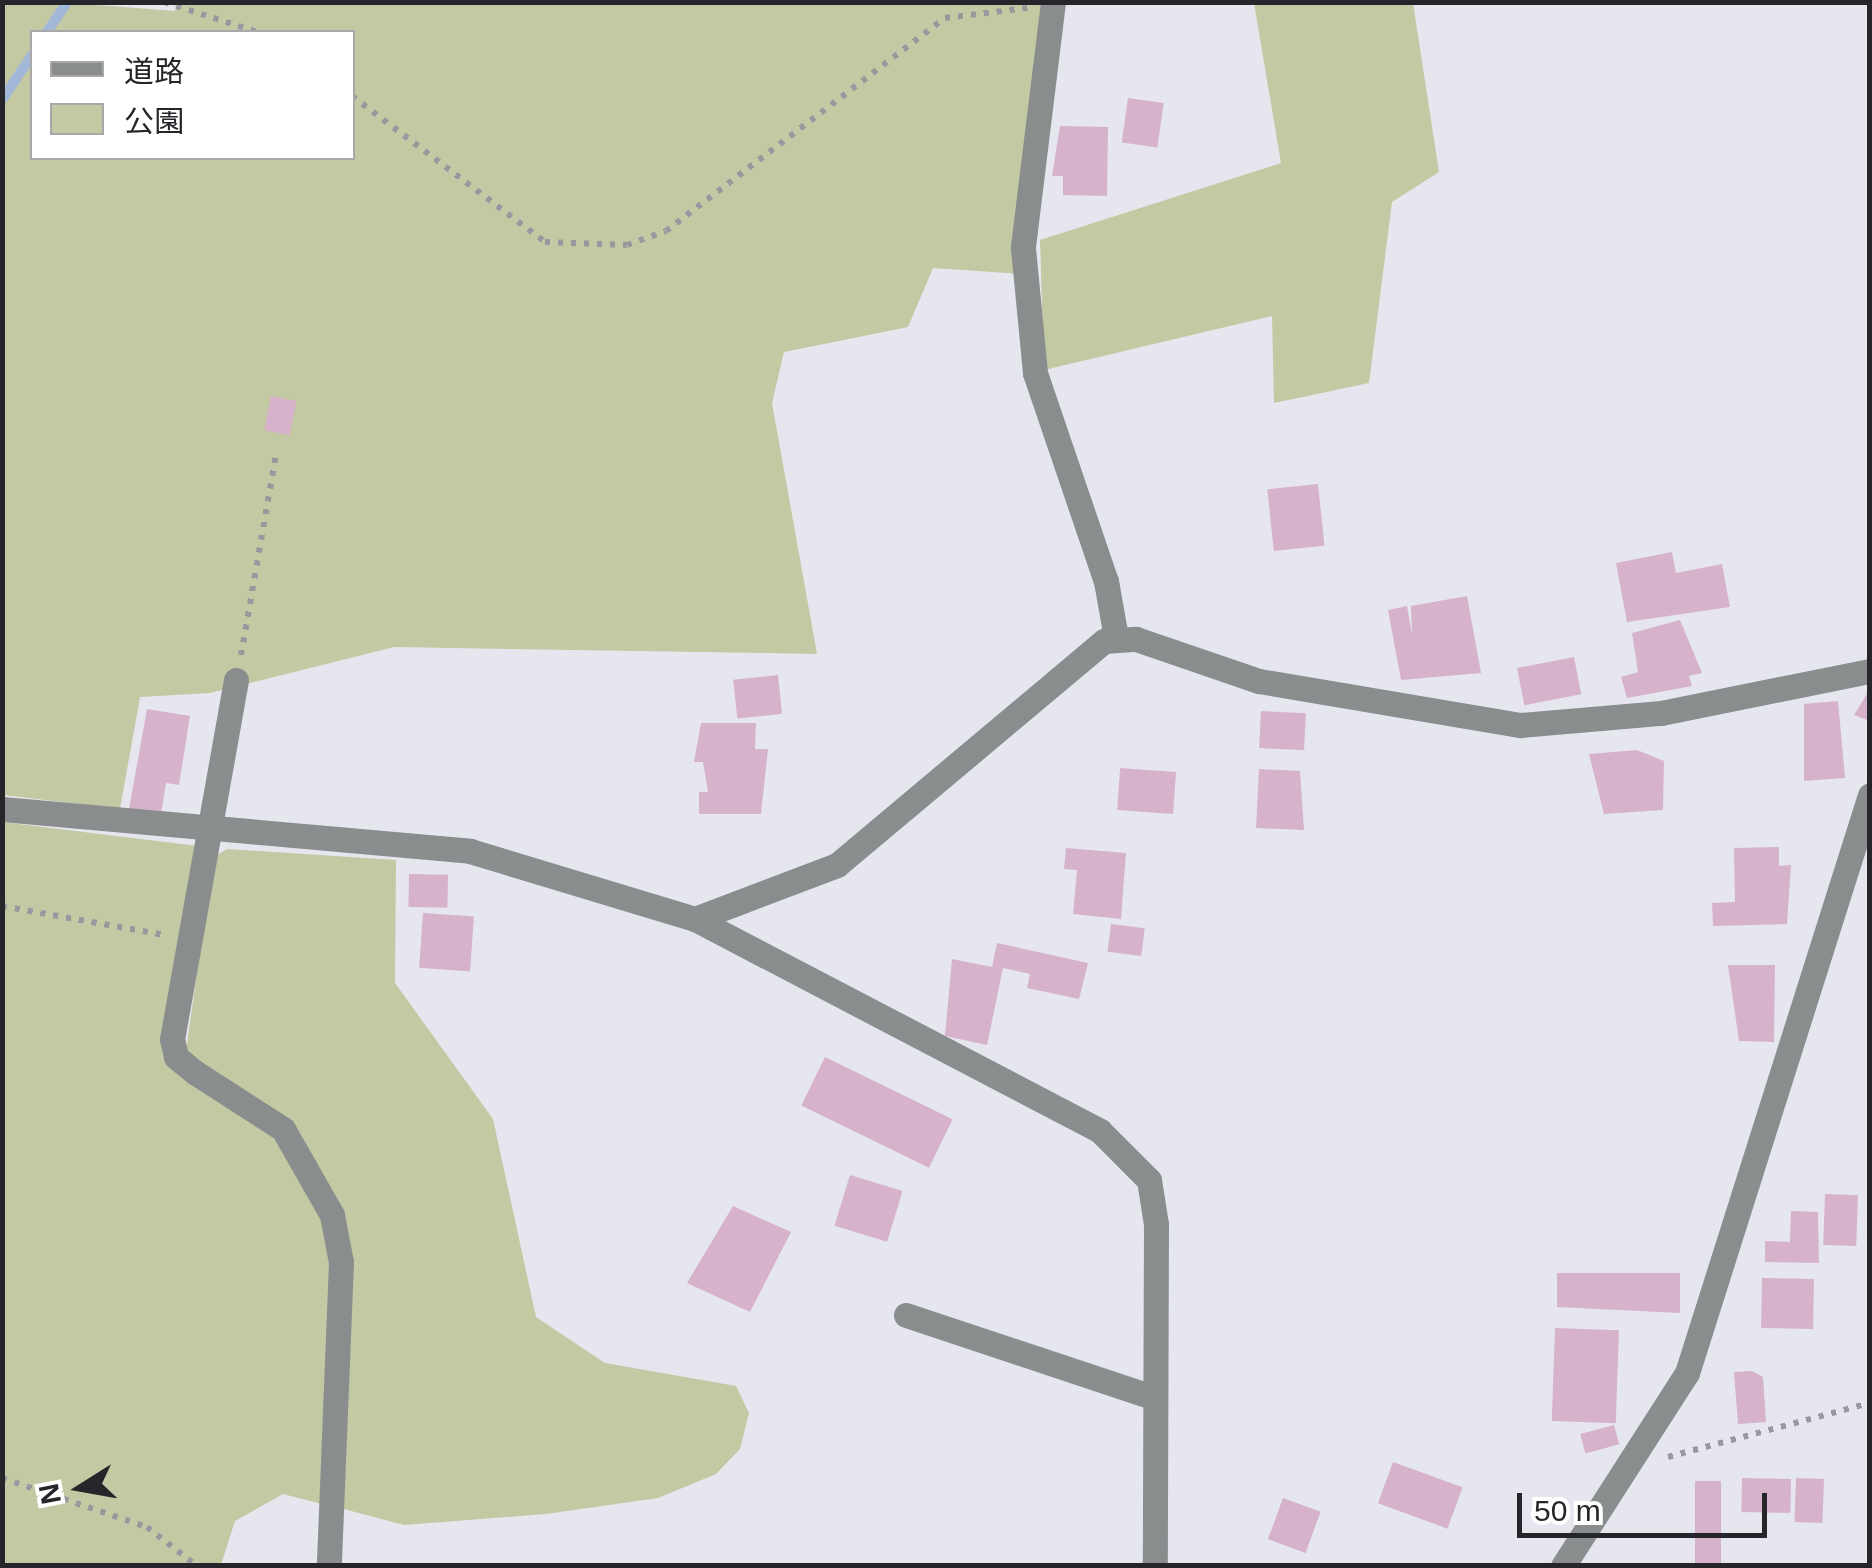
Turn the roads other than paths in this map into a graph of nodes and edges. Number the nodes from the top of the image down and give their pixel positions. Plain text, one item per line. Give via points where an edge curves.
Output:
1 (1053, 4) edge
2 (1116, 638) junction
3 (1870, 671) edge
4 (236, 680) road end
5 (1870, 795) edge
6 (2, 809) edge
7 (207, 831) junction
8 (695, 919) junction
9 (906, 1315) dead end
10 (1153, 1396) junction
11 (329, 1566) edge
12 (1155, 1566) edge
13 (1563, 1566) edge

1 - 2 street via 1023,248 1030,320 1036,374 1106,580
2 - 3 street via 1259,681 1520,724 1662,713
2 - 8 street via 1088,652 837,865
4 - 7 street
5 - 13 street via 1687,1373 1633,1467
6 - 7 street
7 - 8 street via 470,851
7 - 11 street via 176,1057 283,1128 332,1215 341,1262
8 - 10 street via 1100,1130 1130,1155 1149,1180 1156,1224
9 - 10 street
10 - 12 street

